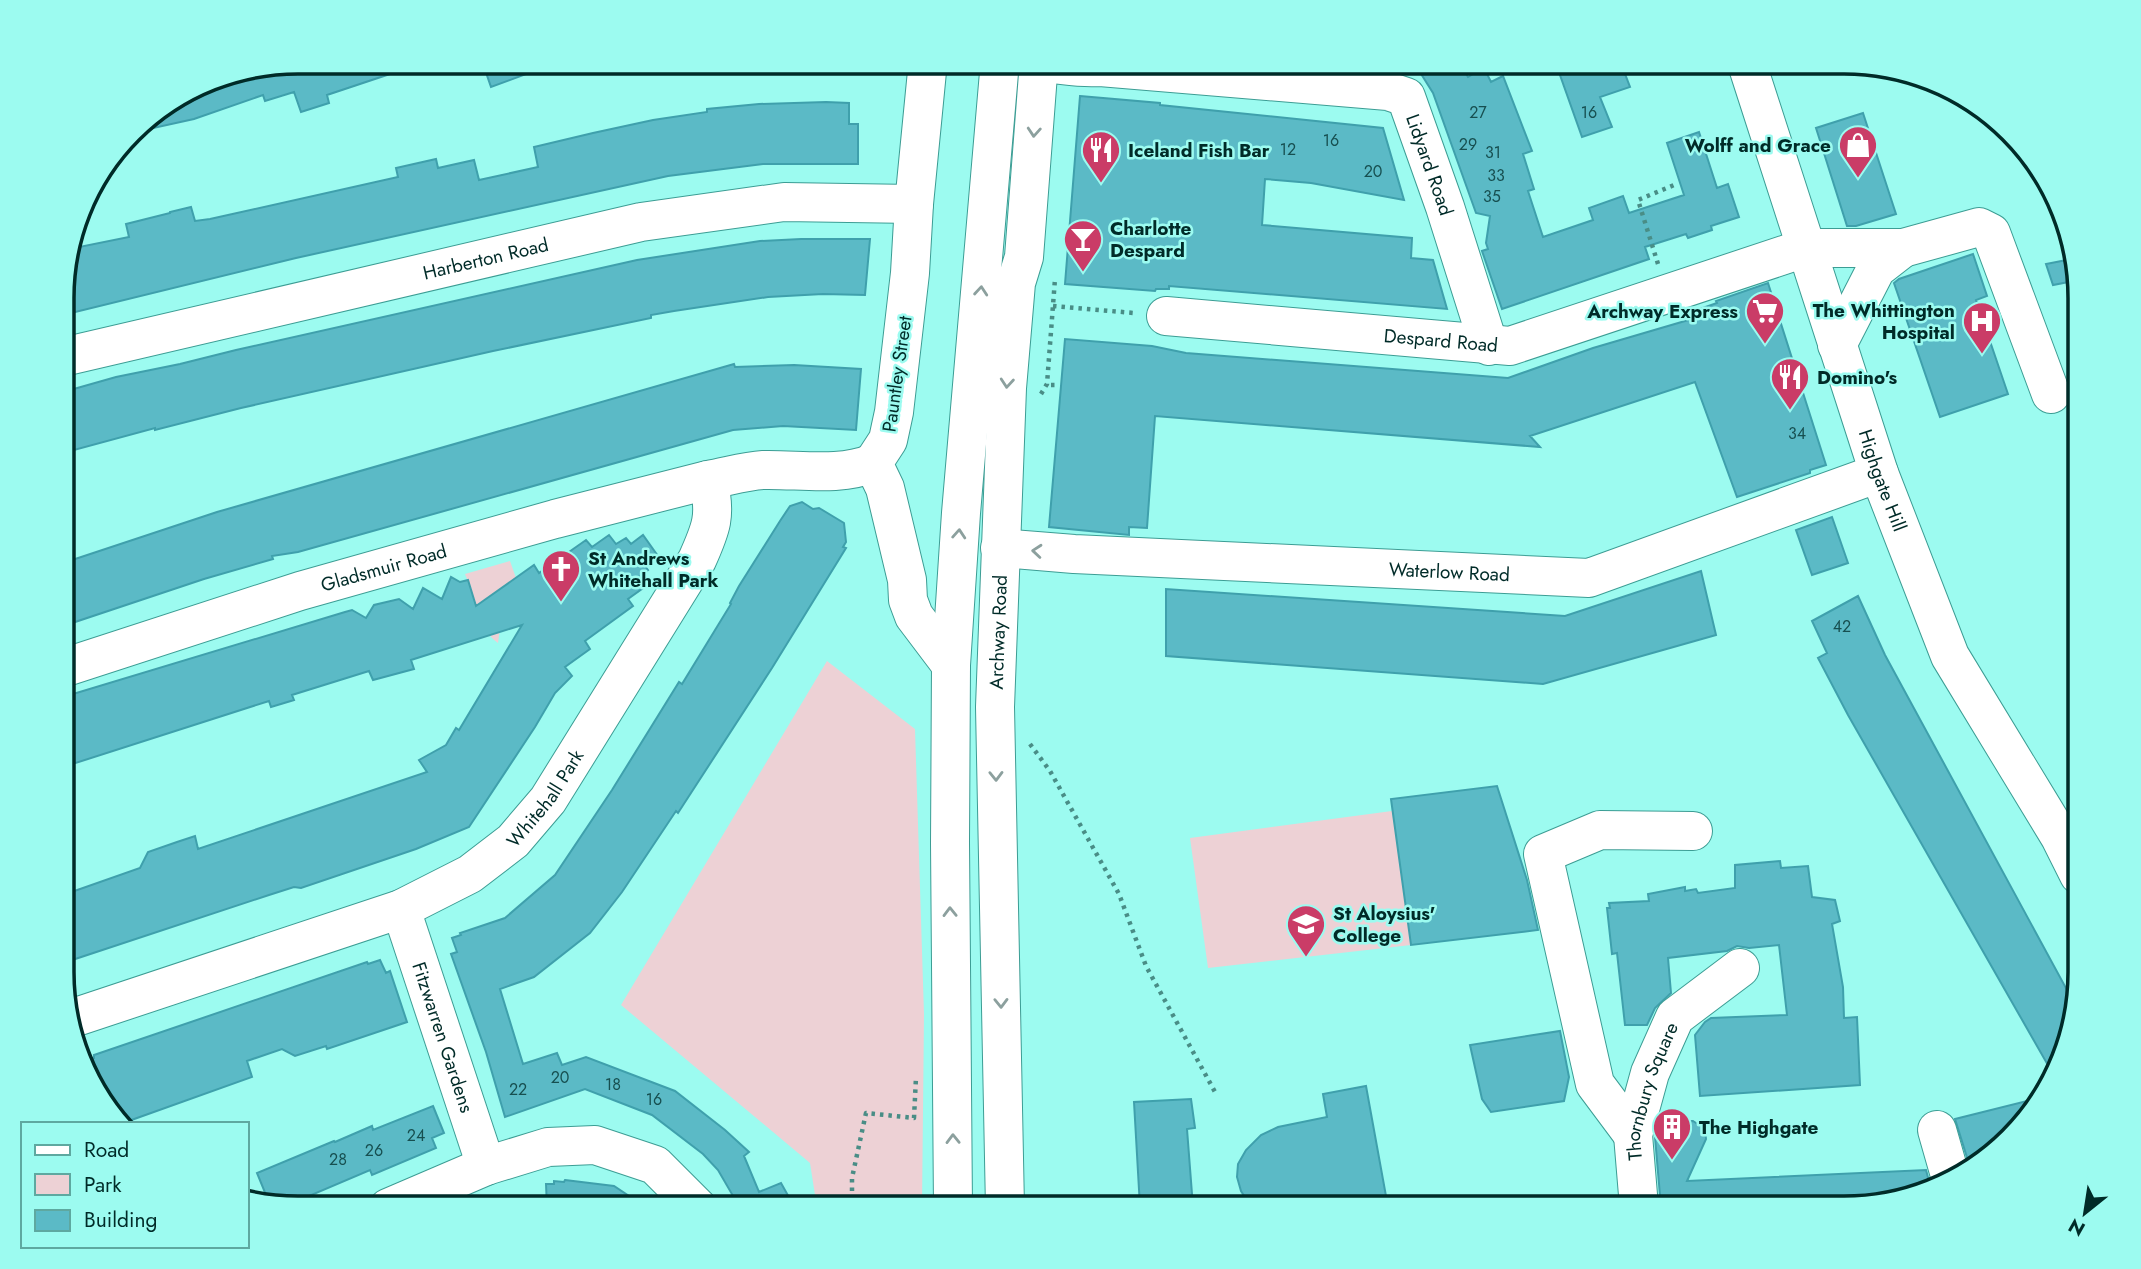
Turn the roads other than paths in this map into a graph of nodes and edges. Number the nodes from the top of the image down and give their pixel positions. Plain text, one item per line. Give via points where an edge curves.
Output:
1 (928, 74) edge
2 (1000, 74) edge
3 (1038, 74) edge
4 (1184, 74) edge
5 (1757, 74) edge
6 (914, 204) junction
7 (1805, 248) junction
8 (1903, 248) junction
9 (1166, 316) road end
10 (994, 336) junction
11 (1837, 345) junction
12 (1489, 346) junction
13 (74, 354) edge
14 (2051, 394) dead end
15 (873, 463) junction
16 (1879, 473) junction
17 (708, 480) junction
18 (1000, 548) junction
19 (74, 664) edge
20 (951, 665) junction
21 (1693, 831) dead end
22 (2067, 852) edge
23 (401, 909) junction
24 (1740, 968) dead end
25 (78, 1016) edge
26 (1937, 1130) dead end
27 (1633, 1135) junction
28 (486, 1166) junction
29 (1948, 1169) edge
30 (1638, 1195) edge
31 (416, 1196) edge
32 (685, 1196) edge
33 (953, 1196) edge
34 (1005, 1196) edge

1 - 6 main road, Pauntley Street
10 -> 2 main road, Archway Road
3 -> 10 main road via 1024,257 1043,279 1041,302 1033,331
4 - 12 main road, Lidyard Road via 1388,91 1406,97
5 - 7 main road, Highgate Hill
6 - 13 main road, Harberton Road via 784,202 641,222
6 - 15 main road, Pauntley Street via 894,412 888,440
7 - 8 main road, Despard Road
7 - 11 main road, Highgate Hill
7 - 12 main road, Despard Road via 1510,346
8 - 11 main road via 1877,269
8 - 14 main road via 1979,227 1991,233
9 - 12 main road, Despard Road
10 -> 18 main road, Archway Road via 1007,387
20 -> 10 main road, Archway Road via 961,513
11 - 16 main road, Highgate Hill
15 - 17 main road via 838,471 760,470
15 - 20 main road via 885,488 914,616
16 -> 18 main road, Waterlow Road via 1589,578
16 - 22 main road, Highgate Hill via 1950,656
17 - 19 main road, Gladsmuir Road via 300,591
17 - 23 main road, Whitehall Park via 711,528 698,560 548,800 513,841 470,874
18 -> 34 main road, Archway Road via 995,708
33 -> 20 main road, Archway Road
21 - 27 main road via 1600,830 1543,854 1595,1084
23 - 25 main road, Whitehall Park
23 - 28 main road, Fitzwarren Gardens
24 - 27 main road, Thornbury Square via 1675,1017 1650,1073
26 - 29 main road
27 - 30 main road, Thornbury Square
28 - 31 main road
28 - 32 main road via 548,1147 595,1145 655,1166

